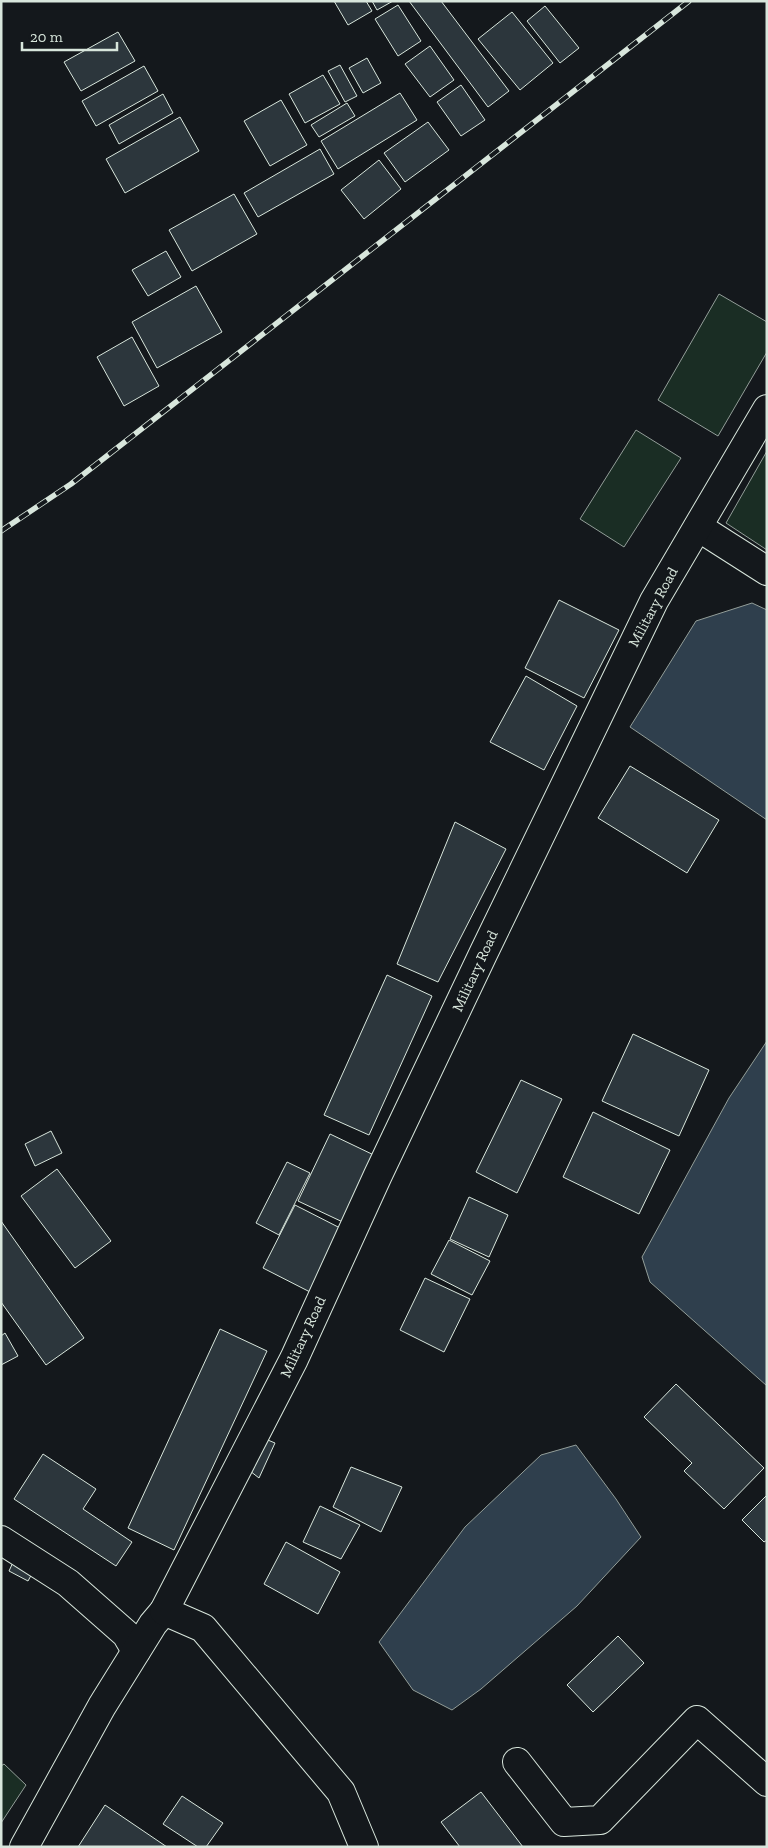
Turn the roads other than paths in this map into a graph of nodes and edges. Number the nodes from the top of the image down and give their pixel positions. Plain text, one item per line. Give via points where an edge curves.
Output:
1 (767, 409) edge
2 (698, 527) junction
3 (767, 571) edge
4 (1, 1540) edge
5 (164, 1611) junction
6 (136, 1651) junction
7 (517, 1762) dead end
8 (767, 1782) edge
9 (24, 1847) edge
10 (364, 1847) edge

1 - 2 street, Military Road
2 - 3 street
2 - 5 street, Military Road via 641,627 395,1139 294,1359
4 - 6 street via 68,1583 126,1634
5 - 6 street, Military Road
5 - 10 street via 202,1628 209,1635 341,1792
6 - 9 street, Military Road
7 - 8 street via 564,1822 600,1820 697,1720

